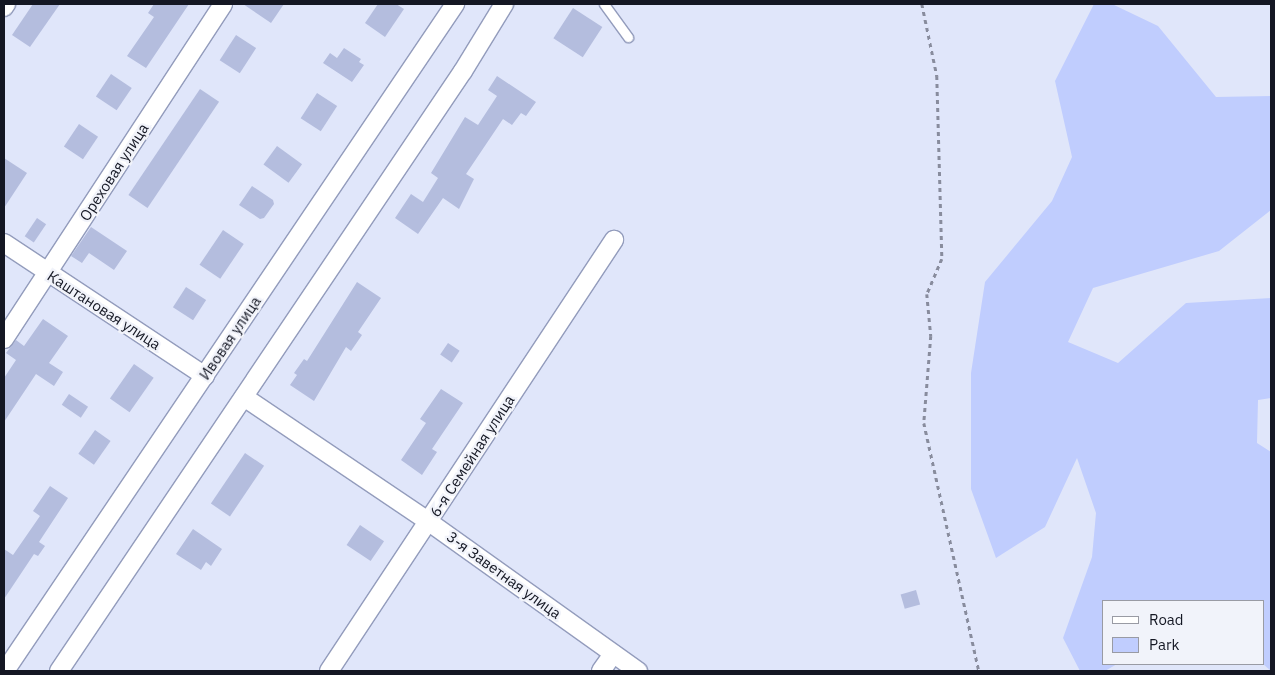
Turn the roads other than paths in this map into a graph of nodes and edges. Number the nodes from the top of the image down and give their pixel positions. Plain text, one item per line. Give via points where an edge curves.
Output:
1 (223, 4) edge
2 (455, 4) edge
3 (504, 4) edge
4 (604, 4) edge
5 (628, 37) dead end
6 (614, 240) dead end
7 (4, 243) edge
8 (48, 274) junction
9 (4, 339) edge
10 (205, 376) junction
11 (244, 396) junction
12 (429, 522) junction
13 (613, 654) junction
14 (5, 671) edge
15 (59, 671) edge
16 (329, 671) edge
17 (602, 671) edge
18 (638, 671) edge

1 - 8 street, Ореховая улица
2 - 10 street, Ивовая улица
3 - 11 street
4 - 5 lane
6 - 12 street, 6-я Семейная улица
7 - 8 street, Каштановая улица
8 - 9 street, Ореховая улица
8 - 10 street, Каштановая улица
10 - 14 street, Ивовая улица
11 - 12 street, 3-я Заветная улица
11 - 15 street
12 - 13 street, 3-я Заветная улица
12 - 16 street, 6-я Семейная улица
13 - 17 street
13 - 18 street, 3-я Заветная улица

